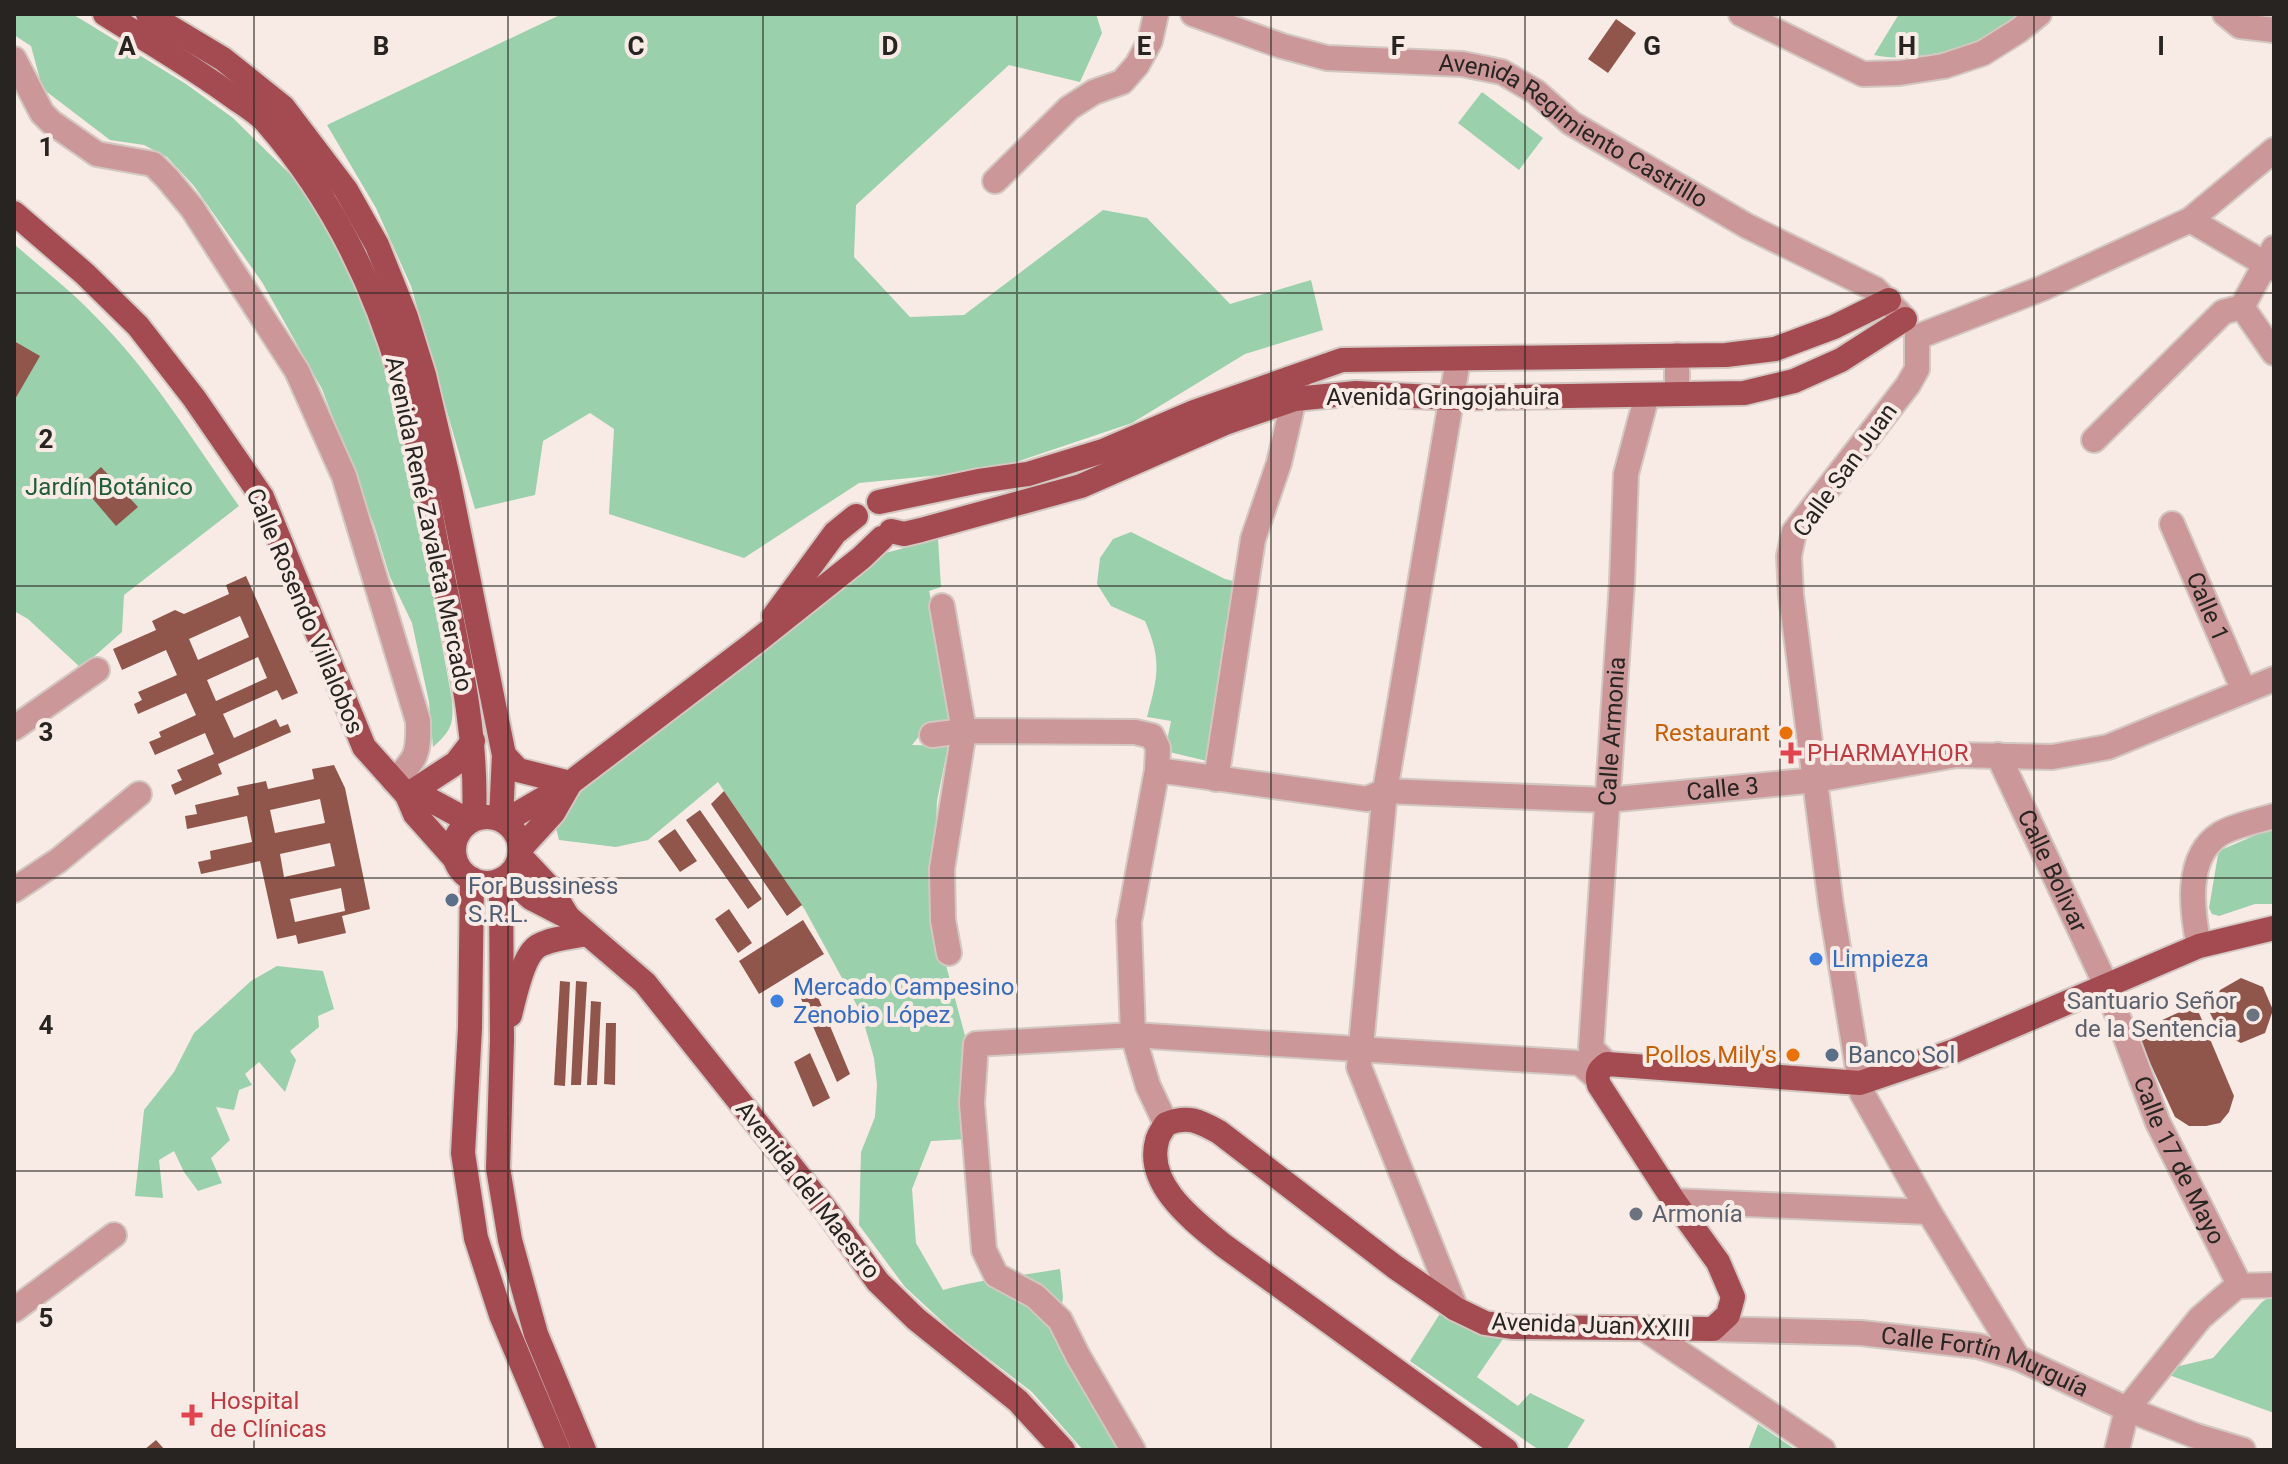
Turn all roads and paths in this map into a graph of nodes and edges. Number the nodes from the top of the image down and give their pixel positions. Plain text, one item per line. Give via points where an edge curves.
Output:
1 (105, 14) edge
2 (148, 14) edge
3 (1156, 14) edge
4 (1193, 14) edge
5 (1741, 14) edge
6 (2039, 14) edge
7 (2225, 14) edge
8 (2274, 30) edge
9 (14, 59) edge
10 (2274, 150) edge
11 (995, 181) dead end
12 (14, 213) edge
13 (2190, 220) junction
14 (2271, 261) edge
15 (1889, 300) junction
16 (2242, 307) junction
17 (1911, 328) junction
18 (2274, 353) edge
19 (1677, 355) junction
20 (1458, 360) junction
21 (1299, 374) junction
22 (1677, 394) junction
23 (1647, 395) junction
24 (1451, 398) junction
25 (1295, 399) junction
26 (2094, 440) dead end
27 (879, 502) junction
28 (856, 516) junction
29 (2175, 532) dead end
30 (886, 535) junction
31 (942, 606) dead end
32 (753, 644) junction
33 (97, 670) dead end
34 (2274, 679) edge
35 (2244, 691) junction
36 (14, 728) edge
37 (964, 731) junction
38 (932, 735) dead end
39 (473, 741) junction
40 (504, 755) junction
41 (1998, 755) junction
42 (1157, 770) junction
43 (1216, 779) junction
44 (1816, 780) junction
45 (570, 783) junction
46 (401, 788) junction
47 (1385, 791) junction
48 (139, 794) dead end
49 (1607, 800) junction
50 (2274, 816) edge
51 (472, 820) junction
52 (503, 820) junction
53 (521, 852) junction
54 (455, 859) junction
55 (472, 879) junction
56 (504, 879) junction
57 (14, 890) edge
58 (568, 917) junction
59 (2274, 928) edge
60 (587, 934) junction
61 (2199, 946) junction
62 (949, 953) dead end
63 (2106, 985) junction
64 (1133, 1035) junction
65 (502, 1040) junction
66 (1361, 1049) junction
67 (1602, 1071) junction
68 (1860, 1083) junction
69 (1166, 1124) junction
70 (1674, 1201) junction
71 (1929, 1212) junction
72 (114, 1235) dead end
73 (2274, 1285) edge
74 (2237, 1286) junction
75 (1456, 1309) junction
76 (14, 1310) edge
77 (1645, 1329) junction
78 (1713, 1329) junction
79 (2018, 1358) junction
80 (2127, 1409) junction
81 (558, 1450) edge
82 (584, 1450) edge
83 (1063, 1450) edge
84 (1133, 1450) edge
85 (1506, 1450) edge
86 (1823, 1450) edge
87 (2117, 1450) edge
88 (2243, 1450) edge

1 - 39 main road, Avenida René Zavaleta Mercado via 264,119 338,222 385,326 402,380
2 - 40 main road, Avenida René Zavaleta Mercado via 223,59 283,107 346,190 377,245 424,375
3 - 11 street via 1150,41 1122,82 1069,108
4 - 15 street, Avenida Regimiento Castrillo via 1327,58 1462,64 1502,72 1536,92 1571,123 1747,226
5 - 6 street via 1863,74 1944,66 1983,53
7 - 8 street via 2240,26
9 - 46 street via 51,122 97,154 153,164 167,178 297,371 344,476 418,721 419,743
10 - 13 street
12 - 46 main road, Calle Rosendo Villalobos via 138,326 262,497 359,737
13 - 14 street
13 - 17 street via 2055,283
14 - 16 street
15 - 17 street, Avenida Regimiento Castrillo
15 - 19 main road, Avenida Gringojahuira via 1775,349
16 - 18 street
16 - 26 street via 2223,312
17 - 22 main road, Avenida Gringojahuira via 1794,381 1744,393
17 - 44 street, Calle San Juan via 1917,369 1908,385 1794,532 1791,595
19 - 20 main road, Avenida Gringojahuira
19 - 22 street
20 - 21 main road, Avenida Gringojahuira via 1342,360
20 - 24 street
21 - 25 street
21 - 27 main road, Avenida Gringojahuira via 1103,451 1028,474
22 - 23 main road, Avenida Gringojahuira
23 - 24 main road, Avenida Gringojahuira
23 - 49 street, Calle Armonia via 1626,474
24 - 25 main road, Avenida Gringojahuira via 1356,393
24 - 47 street
25 - 30 main road, Avenida Gringojahuira via 1225,423 1081,486
25 - 43 street via 1253,539
27 - 28 main road via 868,503
27 - 30 main road via 894,519
28 - 30 main road via 864,537
28 - 32 main road via 835,533
29 - 35 street, Calle 1
30 - 32 main road
31 - 37 street
32 - 45 main road
33 - 36 street
34 - 35 street, Calle 3
35 - 41 street, Calle 3 via 2108,747 2052,757
37 - 38 street
37 - 42 street via 1135,732 1152,736 1158,748
37 - 62 street via 942,869
39 - 46 main road via 456,763
39 - 51 main road, Avenida René Zavaleta Mercado
40 - 45 main road via 518,770
40 - 52 main road, Avenida René Zavaleta Mercado
41 - 44 street, Calle 3 via 1956,755
41 - 63 street, Calle Bolivar
42 - 43 street, Calle 3
42 - 64 street via 1129,922
43 - 47 street, Calle 3 via 1367,799
44 - 49 street, Calle 3
44 - 68 street, Calle San Juan
45 - 52 main road
45 - 53 main road
46 - 51 main road, Calle Rosendo Villalobos
46 - 54 main road, Calle Rosendo Villalobos via 415,814
47 - 49 street, Calle 3
47 - 66 street
48 - 57 street
49 - 67 street, Calle Armonia via 1591,1048
50 - 61 street via 2220,834 2207,846 2198,863 2193,898
51 - 52 main road
51 - 54 main road via 455,840
52 - 53 main road via 518,835
53 - 56 main road
53 - 58 main road, Avenida del Maestro
54 - 55 main road
55 - 56 main road
55 - 81 main road via 465,1168 476,1238 497,1302
56 - 58 main road, Avenida del Maestro
56 - 65 main road
58 - 60 main road, Avenida del Maestro
59 - 61 main road
60 - 65 main road via 538,946 529,955
60 - 83 main road, Avenida del Maestro via 645,983 878,1282 1018,1401
61 - 63 main road
63 - 68 main road via 1954,1051
63 - 74 street, Calle 17 de Mayo via 2158,1123
64 - 66 street
64 - 69 street
64 - 84 street via 976,1044 972,1103 984,1250 996,1275 1035,1296 1060,1320
65 - 82 main road via 498,1168 510,1240 536,1334
66 - 67 street via 1580,1063
66 - 75 street via 1359,1067
67 - 68 main road
67 - 70 main road, Avenida Juan XXIII via 1599,1085
68 - 71 street, Calle San Juan
69 - 75 main road, Avenida Juan XXIII via 1181,1117 1196,1119 1219,1132
69 - 85 main road via 1156,1142 1157,1161 1162,1182 1181,1210
70 - 71 street
70 - 78 main road, Avenida Juan XXIII via 1718,1262 1733,1297 1728,1315
71 - 79 street, Calle San Juan
72 - 76 street
73 - 74 street
74 - 80 street via 2200,1318
75 - 77 main road, Avenida Juan XXIII via 1485,1323 1512,1327
77 - 78 main road, Avenida Juan XXIII
77 - 86 street
78 - 79 street, Calle Fortín Murguía via 1861,1333 1978,1346
79 - 80 street, Calle Fortín Murguía
80 - 87 street
80 - 88 street, Calle Fortín Murguía

